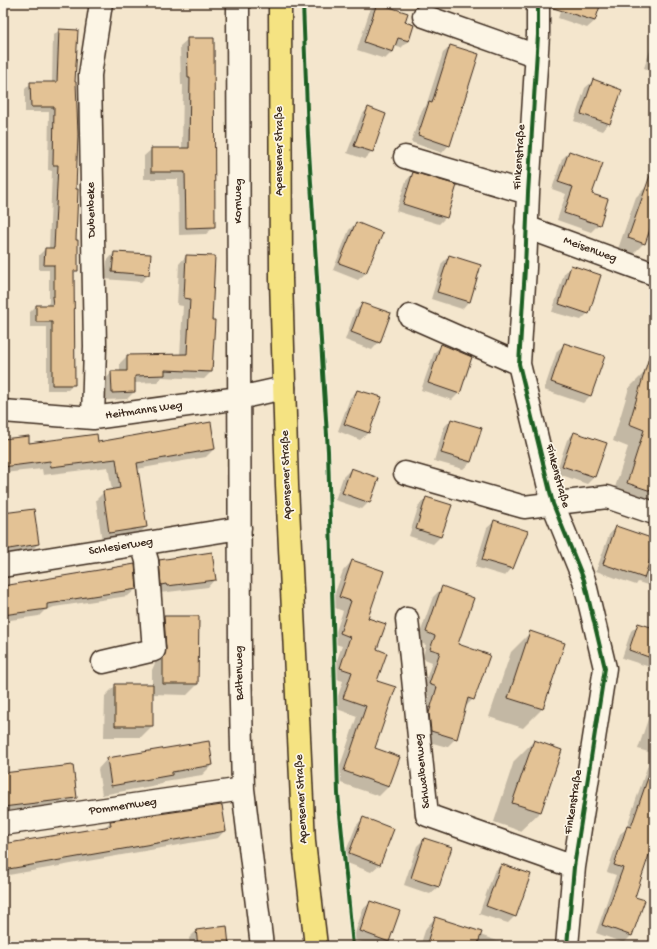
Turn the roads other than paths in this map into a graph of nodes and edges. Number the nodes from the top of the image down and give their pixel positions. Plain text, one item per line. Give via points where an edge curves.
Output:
1 (101, 3) edge
2 (238, 3) edge
3 (280, 3) edge
4 (538, 3) edge
5 (424, 16) dead end
6 (537, 56) junction
7 (405, 157) dead end
8 (528, 194) junction
9 (526, 227) junction
10 (654, 274) edge
11 (410, 316) dead end
12 (519, 364) junction
13 (284, 388) junction
14 (239, 398) junction
15 (3, 411) edge
16 (93, 418) junction
17 (405, 473) dead end
18 (553, 504) junction
19 (654, 513) edge
20 (240, 528) junction
21 (142, 544) junction
22 (3, 566) edge
23 (407, 619) dead end
24 (103, 662) dead end
25 (243, 789) junction
26 (3, 824) edge
27 (574, 867) junction
28 (262, 946) edge
29 (316, 946) edge
30 (567, 946) edge

1 - 16 street, Dubenbeke via 90,75 95,346
2 - 14 street, Kornweg
3 - 13 main road, Apensener Straße
4 - 6 street, Finkenstraße
5 - 6 street
6 - 8 street, Finkenstraße
7 - 8 street, Finkenstraße
8 - 9 street, Finkenstraße
9 - 10 street, Meisenweg
9 - 12 street, Finkenstraße via 526,268
11 - 12 street
12 - 18 street, Finkenstraße
13 - 14 street, Heitmanns Weg
13 - 29 main road, Apensener Straße via 304,842
14 - 16 street, Heitmanns Weg
14 - 20 street, Baltenweg
15 - 16 street, Heitmanns Weg
17 - 18 street, Finkenstraße via 524,507
18 - 19 street, Finkenstraße via 607,497
18 - 27 street, Finkenstraße via 584,580 605,668
20 - 21 street, Schlesierweg
20 - 25 street, Baltenweg
21 - 22 street, Schlesierweg
21 - 24 street via 147,561 154,650
23 - 27 street, Schwalbenweg via 427,815
25 - 26 street, Pommernweg
25 - 28 street, Baltenweg
27 - 30 street, Finkenstraße

